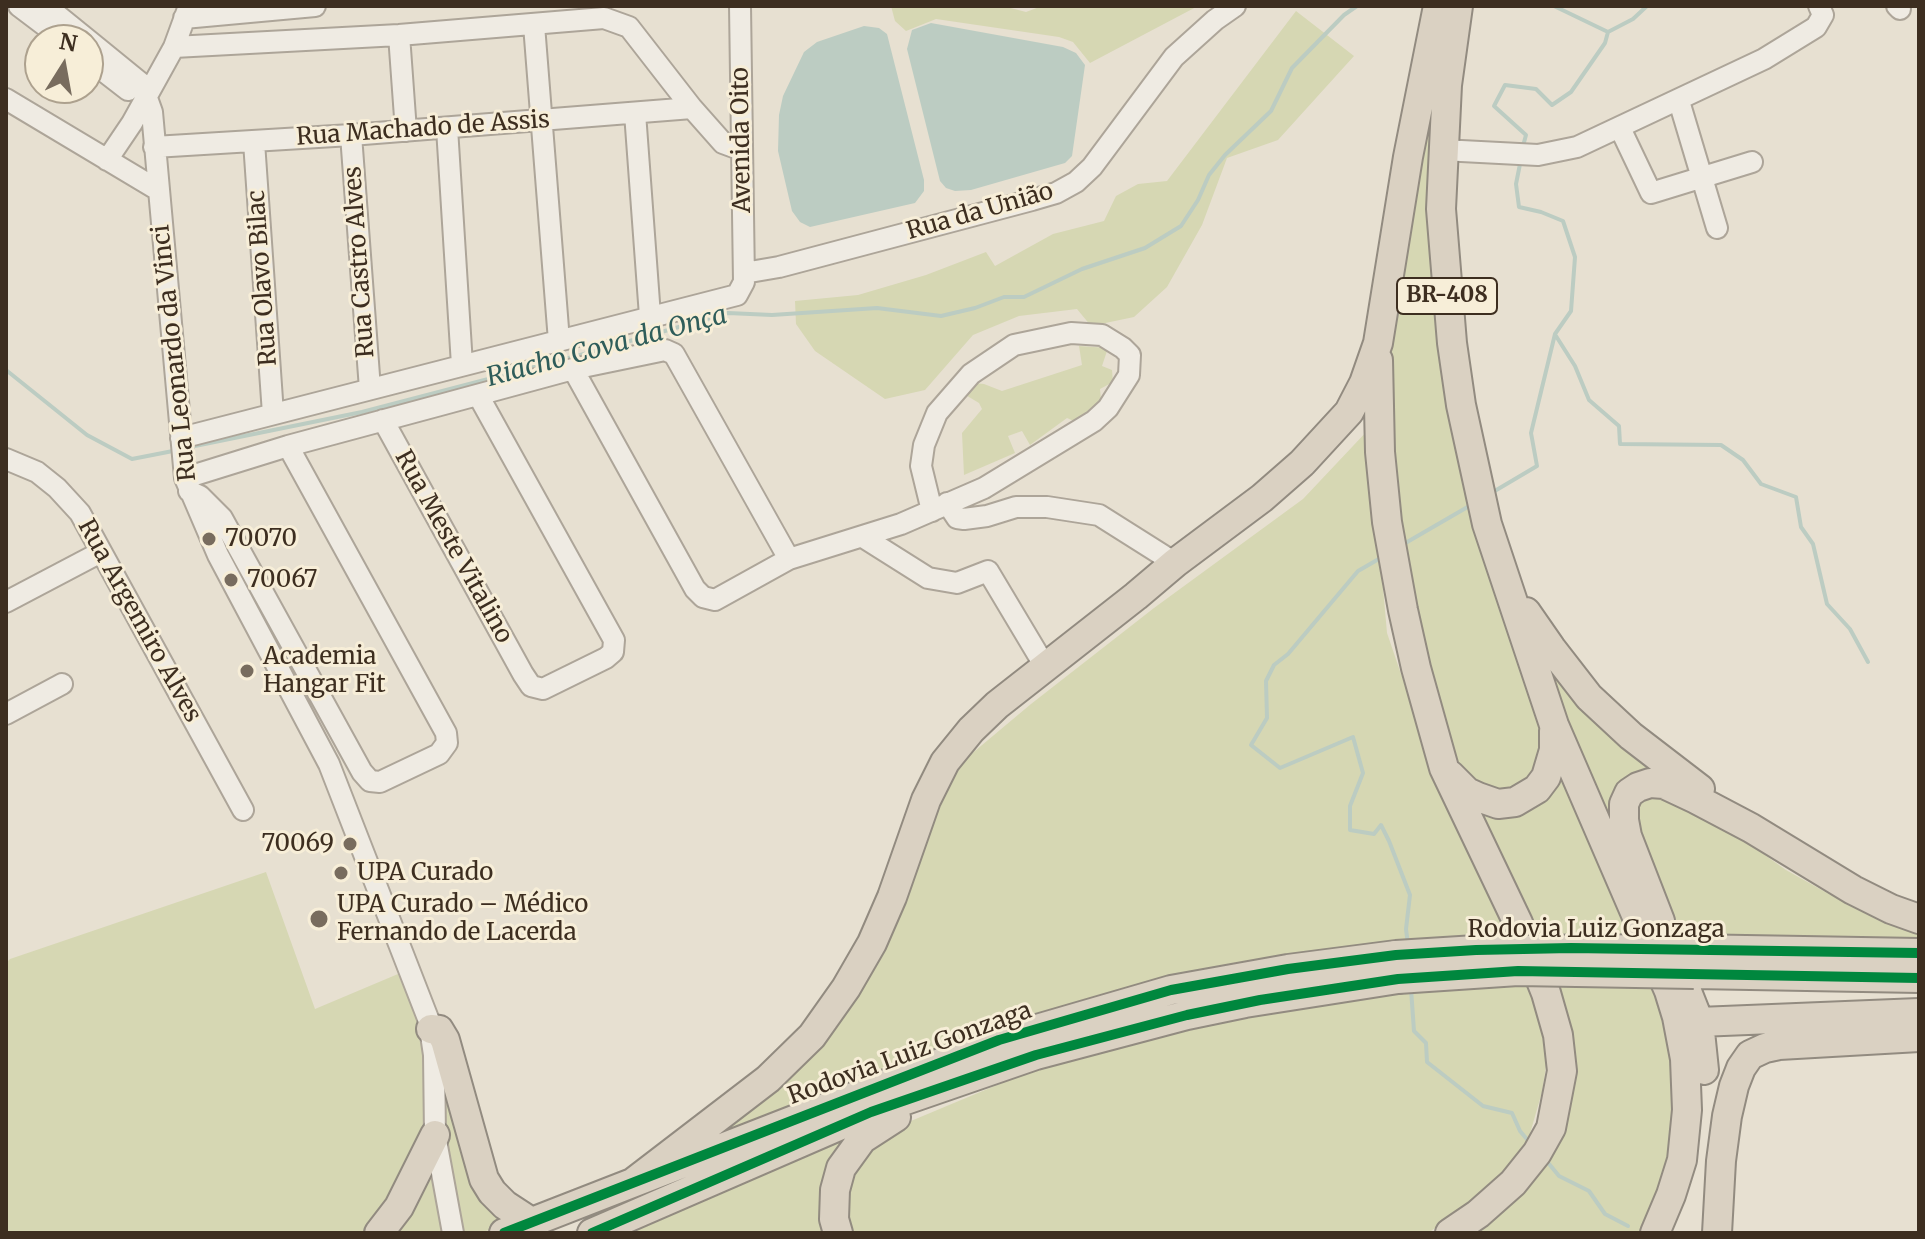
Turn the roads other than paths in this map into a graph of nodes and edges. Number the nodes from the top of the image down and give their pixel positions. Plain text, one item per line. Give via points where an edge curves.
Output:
1 (19, 6) edge
2 (46, 6) edge
3 (315, 6) edge
4 (740, 6) edge
5 (1235, 6) edge
6 (1438, 6) edge
7 (1466, 6) edge
8 (1819, 6) edge
9 (187, 12) edge
10 (1456, 20) edge
11 (43, 24) edge
12 (68, 24) edge
13 (534, 25) junction
14 (399, 35) junction
15 (174, 47) junction
16 (104, 53) edge
17 (104, 71) edge
18 (146, 95) junction
19 (6, 99) edge
20 (1679, 101) junction
21 (692, 108) junction
22 (635, 113) junction
23 (540, 120) junction
24 (447, 128) junction
25 (1620, 128) junction
26 (406, 131) junction
27 (351, 135) junction
28 (254, 142) junction
29 (154, 147) junction
30 (742, 150) junction
31 (1442, 150) junction
32 (107, 160) junction
33 (1752, 162) dead end
34 (1703, 177) junction
35 (158, 190) junction
36 (1717, 228) dead end
37 (744, 273) junction
38 (650, 316) junction
39 (559, 341) junction
40 (1378, 343) junction
41 (462, 365) junction
42 (573, 369) junction
43 (370, 389) junction
44 (478, 395) junction
45 (273, 414) junction
46 (383, 420) junction
47 (288, 446) junction
48 (6, 459) edge
49 (184, 463) junction
50 (939, 507) junction
51 (863, 537) junction
52 (101, 552) junction
53 (789, 559) junction
54 (1175, 563) junction
55 (1505, 580) junction
56 (6, 602) edge
57 (1040, 658) dead end
58 (62, 684) dead end
59 (6, 714) edge
60 (1554, 725) junction
61 (1444, 768) junction
62 (243, 810) dead end
63 (1751, 828) junction
64 (1919, 919) edge
65 (1919, 953) edge
66 (1691, 962) junction
67 (1397, 967) junction
68 (1919, 978) edge
69 (1919, 1013) edge
70 (1699, 1022) junction
71 (431, 1029) junction
72 (1919, 1037) edge
73 (1036, 1055) junction
74 (435, 1135) junction
75 (635, 1181) junction
76 (531, 1222) junction
77 (379, 1233) edge
78 (453, 1233) edge
79 (504, 1233) edge
80 (592, 1233) edge
81 (838, 1233) edge
82 (1450, 1233) edge
83 (1655, 1233) edge
84 (1671, 1233) edge
85 (1717, 1233) edge

1 - 11 street
2 - 12 street
3 - 9 street
4 - 30 street, Avenida Oito
5 - 37 street, Rua da União via 1174,57 1092,167 1056,193
6 - 40 highway, BR-408
7 - 10 highway
8 - 20 street via 1821,21 1808,33
9 - 15 street
10 - 31 highway, BR-408
13 - 14 street
13 - 21 street via 604,18 622,23
13 - 23 street
14 - 15 street
14 - 26 street
15 - 18 street
16 - 18 street via 142,84
17 - 18 street via 135,95
18 - 29 street, Rua Leonardo da Vinci
18 - 32 street
19 - 32 street
20 - 25 street
20 - 34 street
21 - 22 street, Rua Machado de Assis
21 - 30 street via 723,143
22 - 23 street, Rua Machado de Assis
22 - 38 street
23 - 24 street, Rua Machado de Assis
23 - 39 street
24 - 26 street, Rua Machado de Assis
24 - 41 street
25 - 31 street via 1568,150
25 - 34 street via 1651,193
26 - 27 street, Rua Machado de Assis
27 - 28 street, Rua Machado de Assis
27 - 43 street, Rua Castro Alves
28 - 29 street, Rua Machado de Assis
28 - 45 street, Rua Olavo Bilac
29 - 35 street, Rua Leonardo da Vinci
30 - 37 street, Avenida Oito
31 - 55 highway, BR-408 via 1442,234 1454,358 1471,460
32 - 35 street
33 - 34 street
34 - 36 street
35 - 49 street, Rua Leonardo da Vinci
37 - 38 street via 743,287 733,297
38 - 39 street
39 - 41 street
40 - 54 highway via 1349,412 1326,439 1262,498
40 - 61 highway, BR-408 via 1387,522 1403,610
41 - 43 street
42 - 44 street
42 - 53 street via 655,351 674,354
42 - 53 street via 703,597 715,600
43 - 45 street
44 - 46 street
44 - 46 street, Rua Meste Vitalino via 615,646 606,658 543,689 531,686 523,674
45 - 49 street
46 - 47 street
47 - 49 street
47 - 49 street via 446,733 447,743 439,754 380,782 362,772 222,518 200,496
48 - 52 street, Rua Argemiro Alves via 37,472 57,488 80,513
49 - 71 street, Rua Leonardo da Vinci via 218,555 329,764
50 - 50 street via 921,466 924,445 937,413 971,374 1014,345 1071,333 1102,335 1130,355 1129,375 1094,421 984,488
50 - 51 street
50 - 54 street via 964,519 1016,507 1099,515
51 - 53 street
51 - 57 street via 928,578 957,583 988,571
52 - 56 street
52 - 62 street, Rua Argemiro Alves
54 - 75 highway via 971,730 945,762 926,800 872,943 812,1036 768,1079
55 - 60 highway, BR-408
55 - 63 highway via 1589,697
58 - 59 street
60 - 61 highway via 1546,777 1515,802 1498,804 1467,792
60 - 83 highway, BR-408 via 1669,991 1685,1059 1682,1160
61 - 82 highway, BR-408 via 1546,993 1562,1071 1551,1128 1537,1153 1513,1183
63 - 64 highway via 1853,890
63 - 70 highway via 1664,784 1638,787 1624,804 1627,836
65 - 66 highway, Rodovia Luiz Gonzaga
66 - 67 highway, Rodovia Luiz Gonzaga, bridge via 1571,948 1476,950
66 - 68 highway, Rodovia Luiz Gonzaga
67 - 73 highway, Rodovia Luiz Gonzaga
67 - 75 highway, Rodovia Luiz Gonzaga via 1213,982 1102,1008 999,1040
69 - 70 highway
70 - 84 highway via 1705,1083 1702,1141
71 - 74 street, Rua Leonardo da Vinci
71 - 76 highway via 439,1030 445,1040 484,1179 505,1205
72 - 85 highway via 1779,1045 1750,1055 1734,1086 1727,1116
73 - 80 highway, Rodovia Luiz Gonzaga via 871,1112
73 - 81 highway via 892,1119 862,1139 841,1168 835,1190
74 - 77 highway via 399,1207
74 - 78 street, Rua Leonardo da Vinci
75 - 76 highway, Rodovia Luiz Gonzaga
76 - 79 highway, Rodovia Luiz Gonzaga

